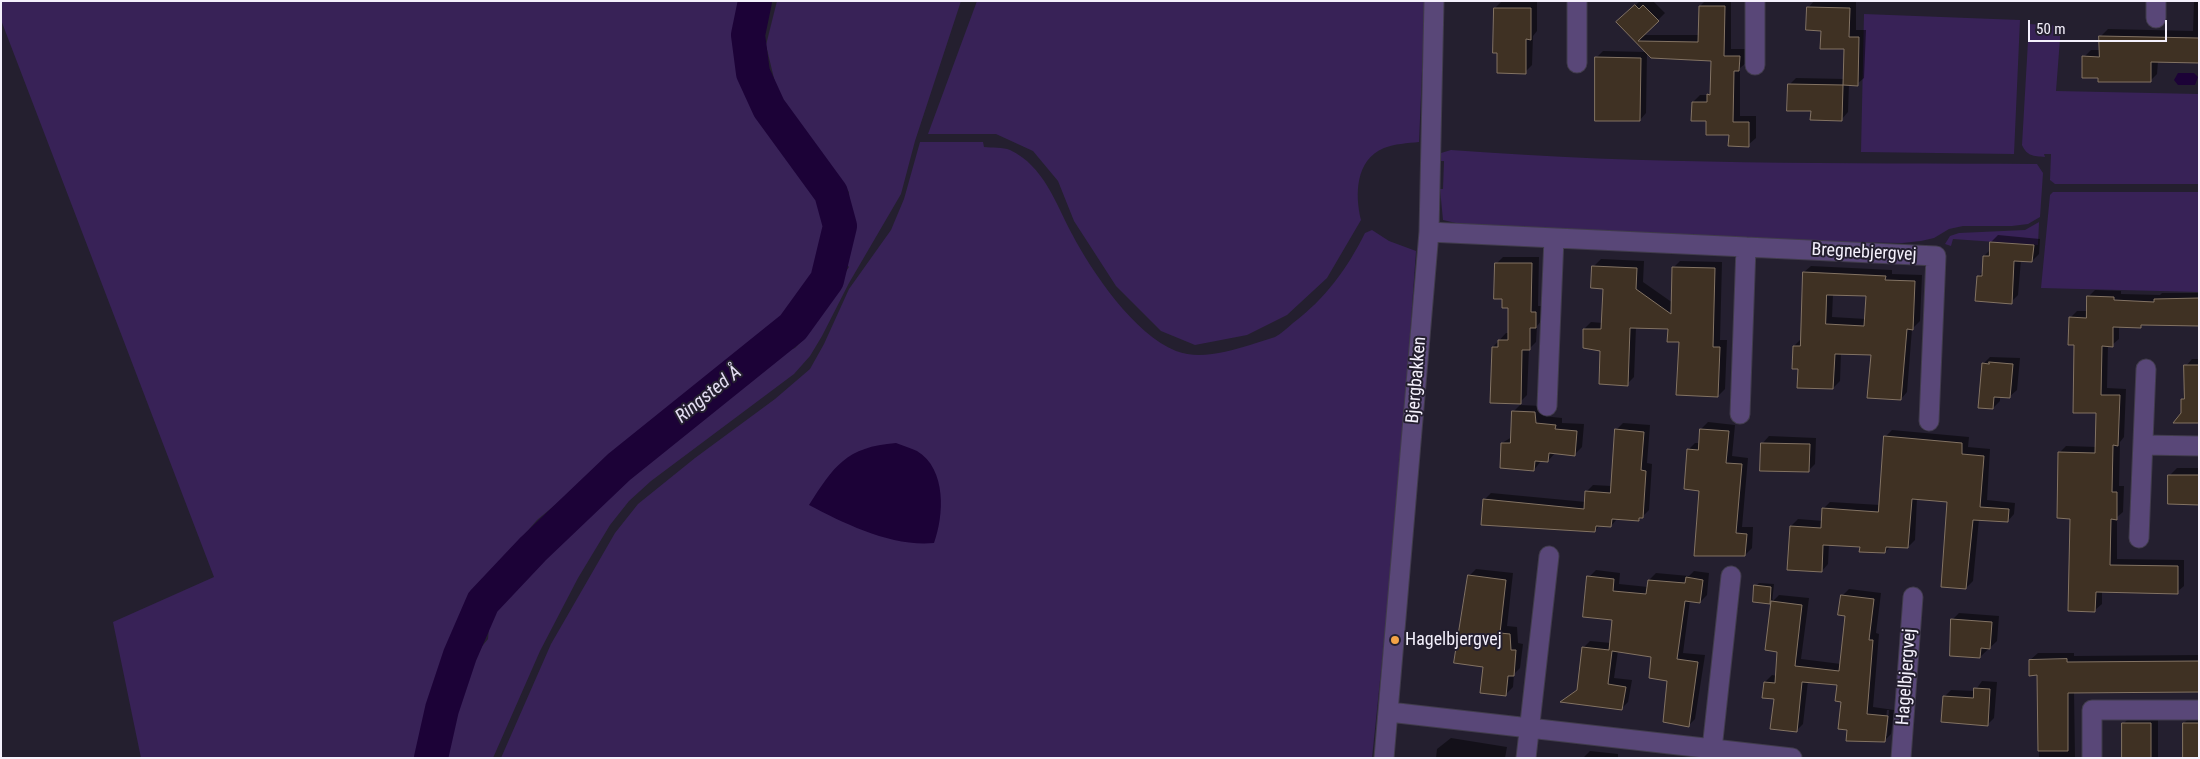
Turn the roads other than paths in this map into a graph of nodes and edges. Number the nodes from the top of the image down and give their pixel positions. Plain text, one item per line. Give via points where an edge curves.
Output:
1 (1434, 1) edge
2 (1577, 1) edge
3 (1755, 1) edge
4 (1576, 63) dead end
5 (1755, 65) dead end
6 (1429, 232) junction
7 (1554, 238) junction
8 (1746, 247) junction
9 (2146, 369) dead end
10 (1547, 406) dead end
11 (1740, 414) dead end
12 (1929, 421) dead end
13 (2143, 445) junction
14 (2199, 446) edge
15 (2139, 538) dead end
16 (1549, 556) dead end
17 (1731, 576) dead end
18 (1913, 597) dead end
19 (2199, 710) edge
20 (1389, 712) junction
21 (1529, 728) junction
22 (1712, 753) edge
23 (1384, 758) edge
24 (1526, 758) edge
25 (1792, 758) edge
26 (1901, 758) edge
27 (2092, 758) edge

1 - 6 street, Bjergbakken
2 - 4 street
3 - 5 street
6 - 7 street, Bregnebjergvej
6 - 20 street, Bjergbakken
7 - 8 street, Bregnebjergvej
7 - 10 street
8 - 11 street
8 - 12 street, Bregnebjergvej via 1936,256
9 - 13 street
13 - 14 street
13 - 15 street
16 - 21 street
17 - 22 street
18 - 26 street, Hagelbjergvej
19 - 27 street via 2092,710
20 - 21 street
20 - 23 street, Bjergbakken
21 - 22 street
21 - 24 street
22 - 25 street

